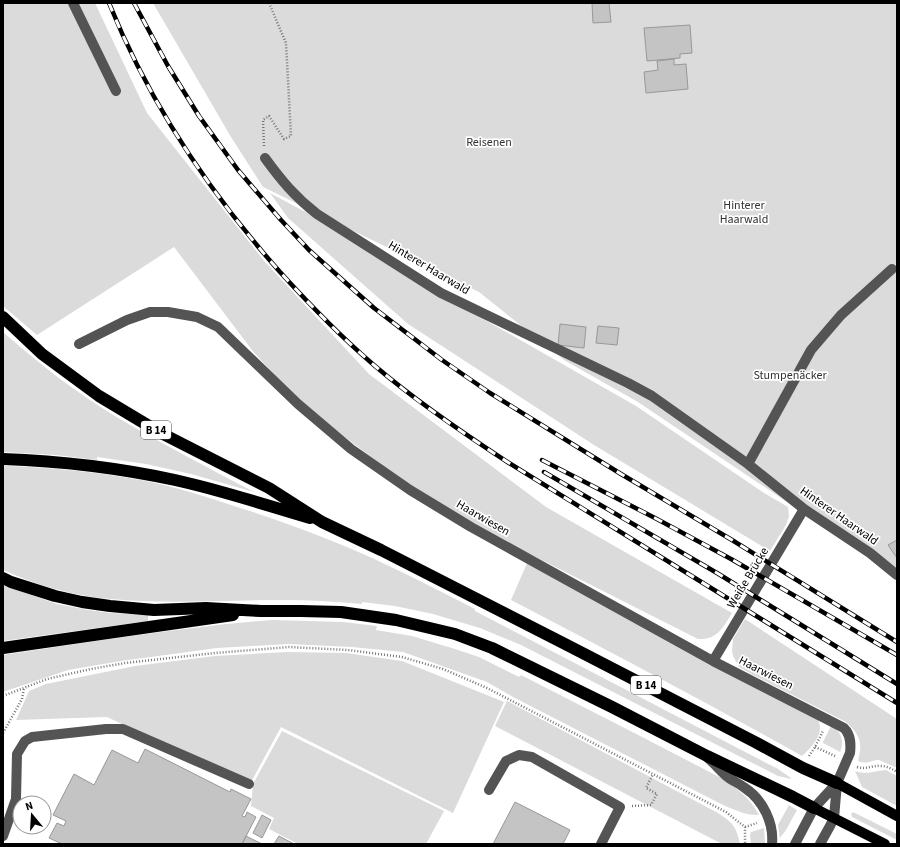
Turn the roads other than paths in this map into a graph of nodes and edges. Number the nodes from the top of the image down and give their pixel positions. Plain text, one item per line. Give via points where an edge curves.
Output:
1 (73, 3) edge
2 (116, 92) dead end
3 (265, 158) road end
4 (892, 269) dead end
5 (3, 318) edge
6 (79, 344) dead end
7 (3, 460) edge
8 (748, 464) junction
9 (802, 512) junction
10 (322, 522) junction
11 (897, 575) edge
12 (3, 578) edge
13 (260, 611) junction
14 (3, 648) edge
15 (713, 661) junction
16 (707, 756) junction
17 (837, 783) junction
18 (249, 784) dead end
19 (489, 790) dead end
20 (814, 808) junction
21 (897, 816) edge
22 (834, 818) junction
23 (3, 836) edge
24 (601, 844) edge
25 (772, 844) edge
26 (795, 844) edge
27 (820, 844) edge
28 (885, 844) edge

1 - 2 street
3 - 8 street, Hinterer Haarwald via 293,193 317,214 441,293 652,396
4 - 8 street via 841,315 811,350
5 - 10 highway, B 14 via 42,354 99,396 158,432 269,488
6 - 15 street, Haarwiesen via 127,320 150,312 197,317 218,327 298,404 351,449 410,490 471,527
7 - 10 highway, B 14 via 72,464 138,473 210,489
8 - 9 street, Hinterer Haarwald
9 - 11 street, Hinterer Haarwald via 870,553
9 - 15 street, Weiße Brücke
10 - 17 highway, B 14
12 - 13 highway via 55,596 110,606 154,610 206,608
13 - 14 highway
13 - 16 highway via 301,610 367,615 455,634 492,648
15 - 17 street, Haarwiesen via 848,731 850,753
16 - 20 highway
16 - 25 street via 728,777 752,793 761,803 771,828
17 - 20 street
17 - 21 main road
17 - 22 street
18 - 23 street via 123,729 106,728 32,737 25,740 17,754 16,799
19 - 24 street via 506,761 519,756 532,757 620,807
20 - 22 main road
20 - 26 street
22 - 27 street
22 - 28 main road

